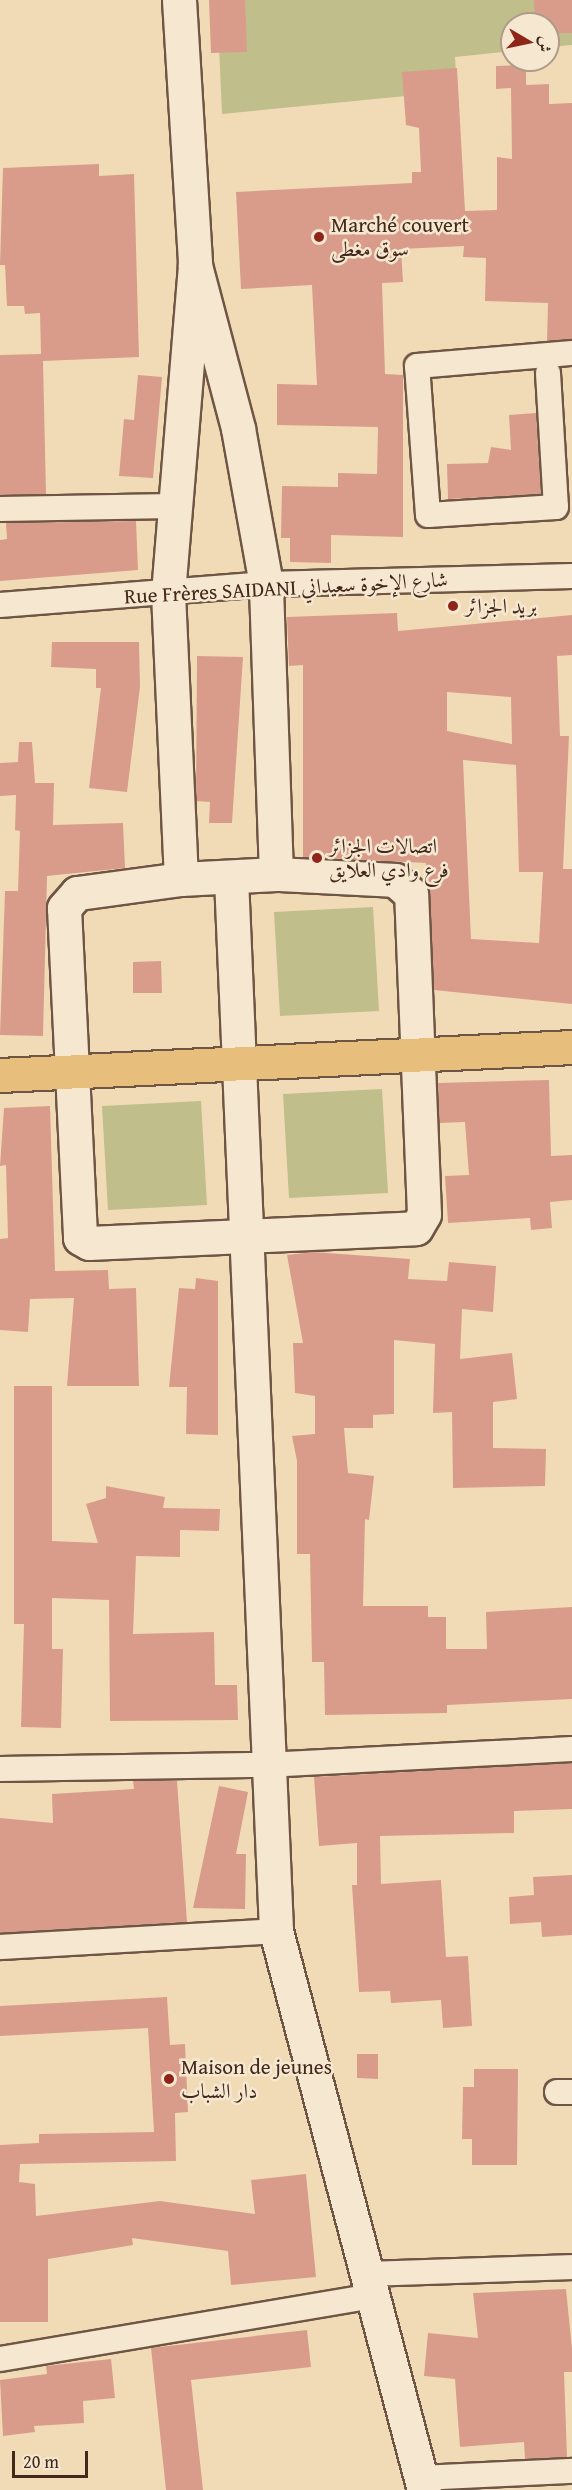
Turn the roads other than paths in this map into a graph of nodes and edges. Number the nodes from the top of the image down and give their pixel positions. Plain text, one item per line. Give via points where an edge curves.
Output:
1 (179, 0) edge
2 (195, 265) junction
3 (572, 353) edge
4 (548, 373) dead end
5 (173, 506) junction
6 (0, 509) edge
7 (572, 576) edge
8 (266, 584) junction
9 (168, 593) junction
10 (0, 605) edge
11 (276, 874) junction
12 (231, 878) junction
13 (181, 879) junction
14 (572, 1047) edge
15 (417, 1055) junction
16 (241, 1063) junction
17 (68, 1072) junction
18 (0, 1075) edge
19 (250, 1237) junction
20 (572, 1749) edge
21 (266, 1765) junction
22 (0, 1768) edge
23 (276, 1931) junction
24 (0, 1947) edge
25 (572, 2267) edge
26 (368, 2285) junction
27 (0, 2359) edge
28 (572, 2471) edge
29 (422, 2484) edge

1 - 2 main road
2 - 5 main road
2 - 8 main road via 238,428
3 - 4 street via 417,366 428,515 556,507
5 - 6 street
5 - 9 main road
7 - 8 street, Rue Frères SAIDANI شارع الإخوة سعيداني
8 - 9 street, Rue Frères SAIDANI شارع الإخوة سعيداني
8 - 11 main road
9 - 10 street, Rue Frères SAIDANI شارع الإخوة سعيداني
9 - 13 main road
11 - 12 main road
11 - 15 main road via 395,880 408,886
12 - 13 main road
12 - 16 main road
13 - 17 main road via 77,893 66,901
14 - 15 main road
15 - 16 main road
15 - 19 main road via 422,1223 409,1230
16 - 17 main road
16 - 19 main road
17 - 18 main road
17 - 19 main road via 82,1241
19 - 21 main road
20 - 21 street
21 - 22 street
21 - 23 main road
23 - 24 street
23 - 26 main road
25 - 26 street
26 - 27 street
26 - 29 main road
28 - 29 street

